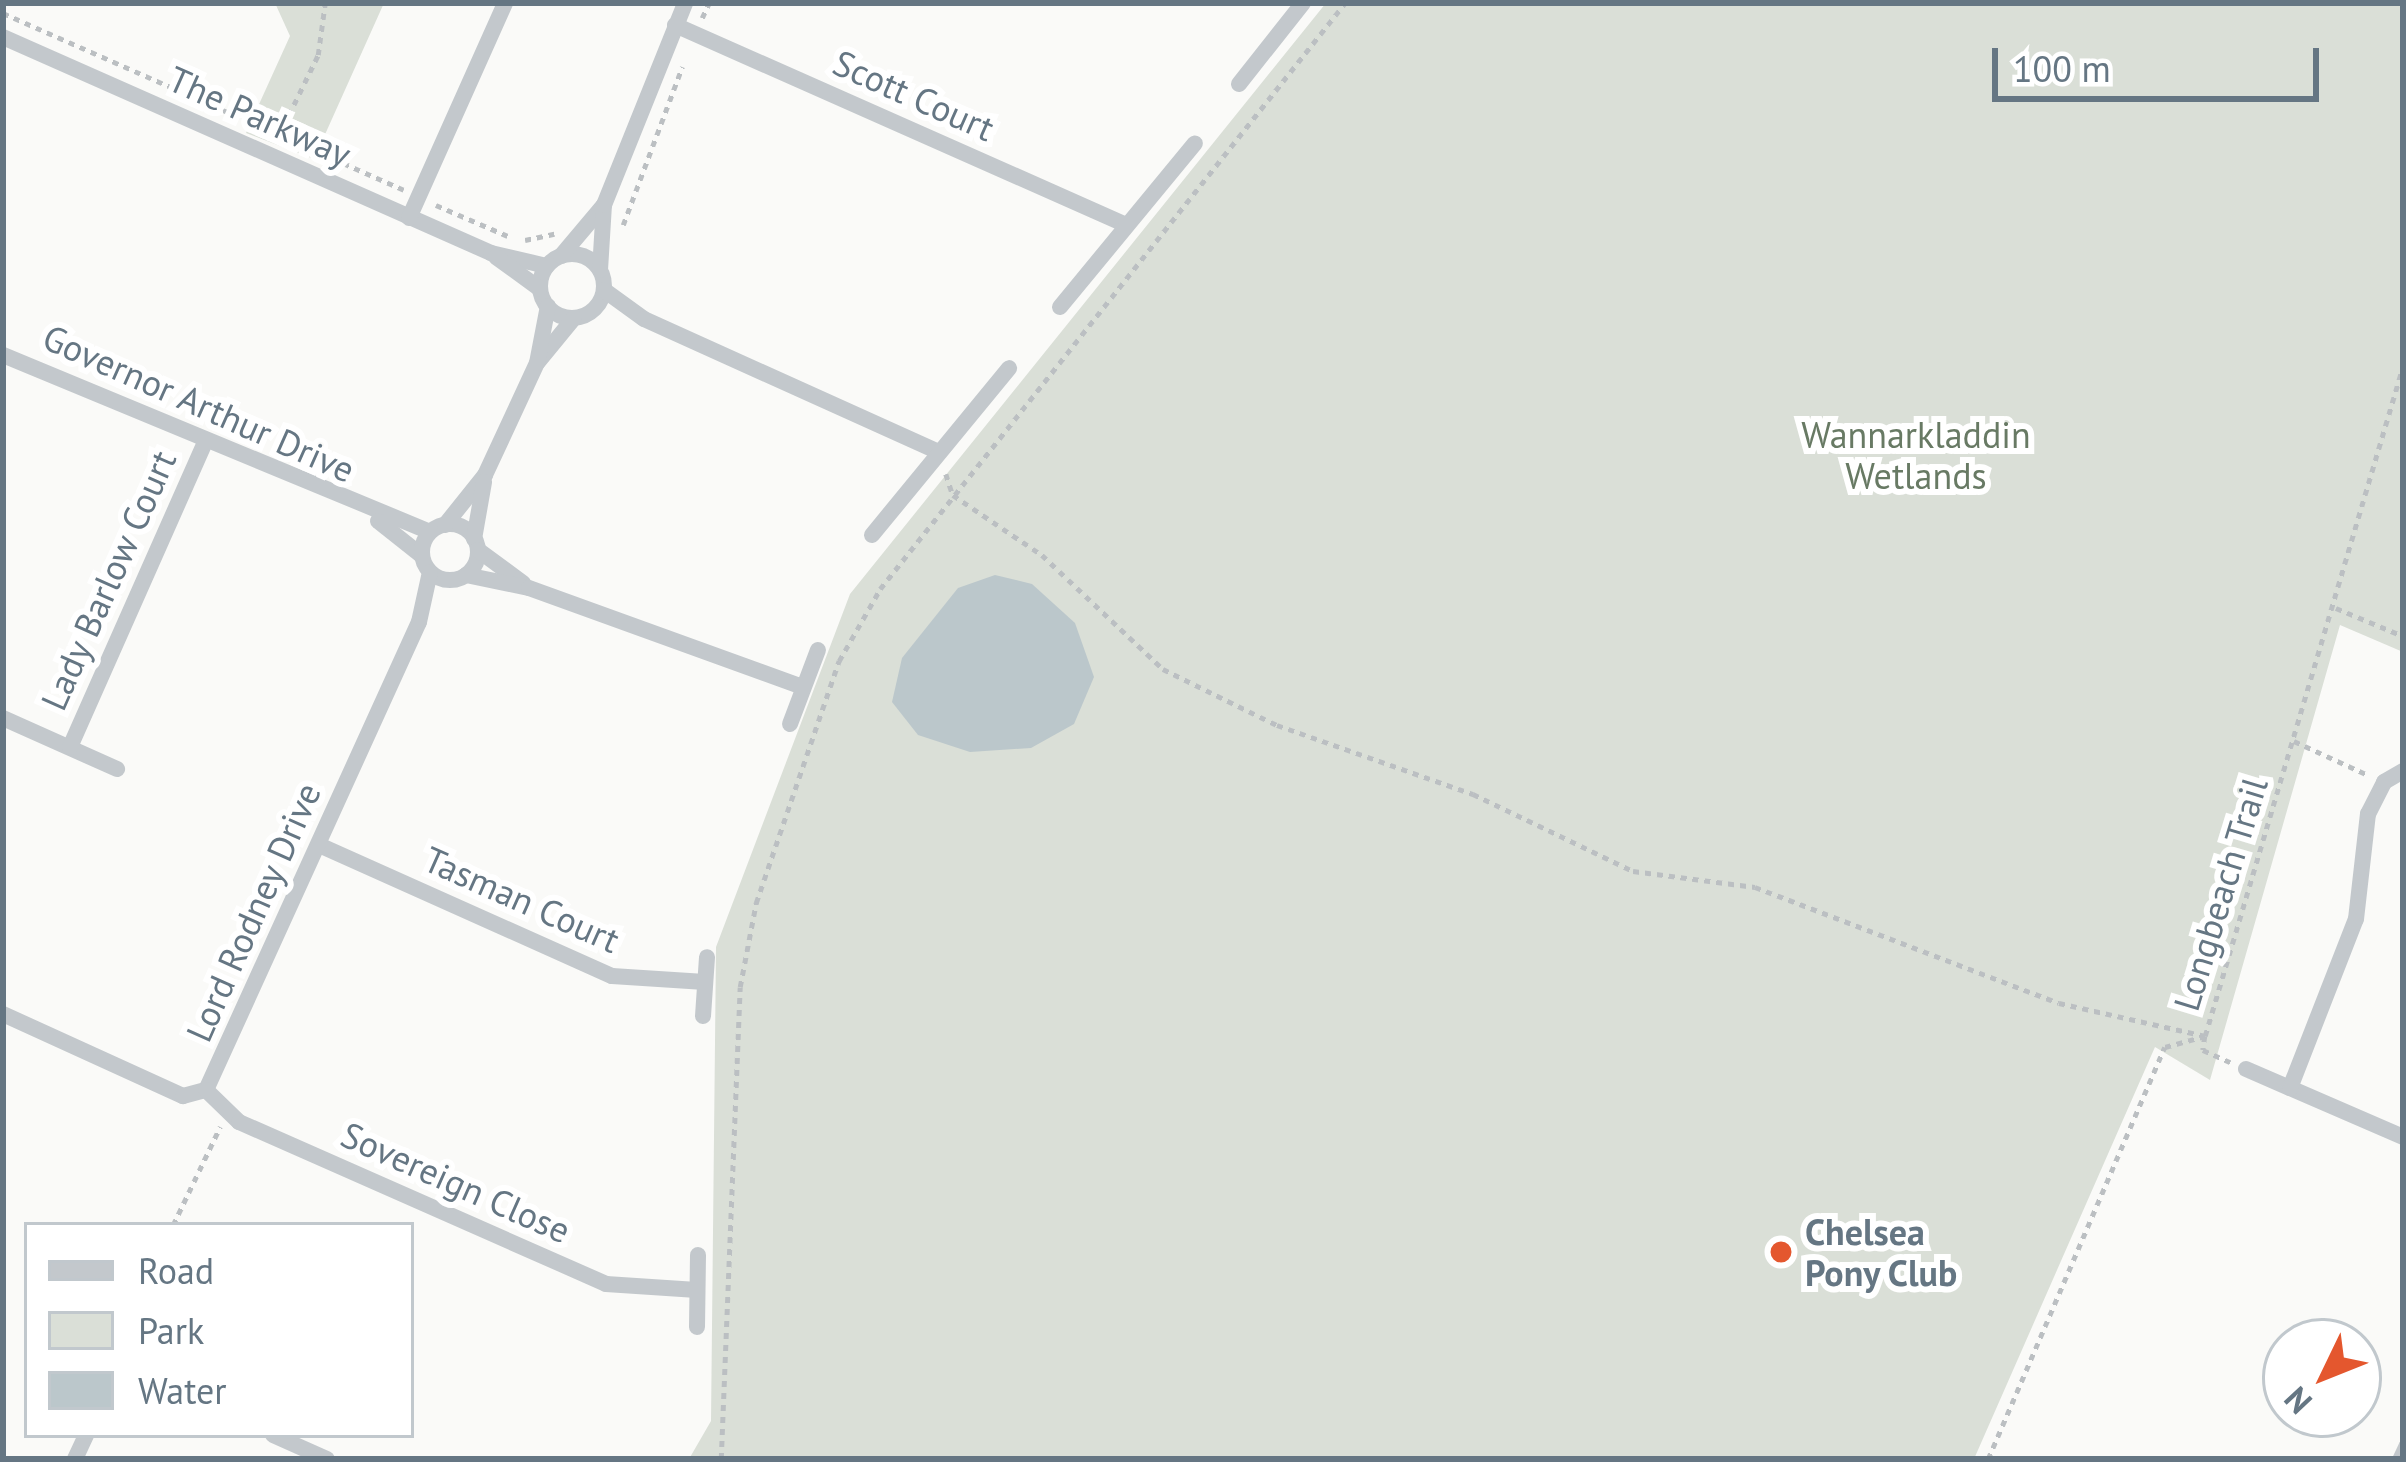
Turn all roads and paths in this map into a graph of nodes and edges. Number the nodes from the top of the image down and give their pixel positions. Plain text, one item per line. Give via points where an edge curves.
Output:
1 (325, 3) edge
2 (505, 3) edge
3 (685, 3) edge
4 (709, 3) edge
5 (1303, 3) edge
6 (1345, 3) edge
7 (3, 13) edge
8 (700, 23) dead end
9 (675, 25) junction
10 (3, 37) edge
11 (690, 47) dead end
12 (1239, 84) dead end
13 (279, 135) junction
14 (1195, 142) dead end
15 (267, 155) junction
16 (409, 192) dead end
17 (429, 201) dead end
18 (604, 205) junction
19 (409, 218) junction
20 (566, 223) dead end
21 (1126, 225) junction
22 (619, 236) dead end
23 (491, 253) junction
24 (554, 261) junction
25 (600, 270) junction
26 (604, 290) junction
27 (544, 298) junction
28 (1060, 307) dead end
29 (583, 315) junction
30 (644, 319) junction
31 (3, 355) edge
32 (537, 363) junction
33 (2403, 366) edge
34 (1010, 368) dead end
35 (206, 440) junction
36 (939, 452) junction
37 (485, 475) junction
38 (952, 495) junction
39 (368, 513) junction
40 (438, 528) junction
41 (872, 535) dead end
42 (476, 544) junction
43 (426, 564) junction
44 (458, 577) junction
45 (529, 587) junction
46 (2335, 608) junction
47 (419, 622) junction
48 (2403, 636) edge
49 (818, 650) dead end
50 (803, 687) junction
51 (3, 718) edge
52 (790, 724) dead end
53 (2294, 741) junction
54 (70, 748) junction
55 (117, 769) dead end
56 (2403, 770) edge
57 (2384, 782) junction
58 (319, 845) junction
59 (707, 956) dead end
60 (705, 982) junction
61 (3, 1014) edge
62 (703, 1016) dead end
63 (2205, 1036) junction
64 (2246, 1069) joint
65 (2290, 1088) junction
66 (206, 1090) junction
67 (226, 1114) junction
68 (2403, 1137) edge
69 (174, 1222) edge
70 (698, 1255) dead end
71 (697, 1290) junction
72 (697, 1327) dead end
73 (280, 1438) edge
74 (2403, 1444) edge
75 (327, 1459) edge
76 (721, 1459) edge
77 (1988, 1459) edge
78 (2396, 1459) edge

1 - 13 path via 318,55
2 - 19 street
3 - 9 street
4 - 8 path
5 - 12 street
6 - 38 path
7 - 13 path
9 - 18 street
9 - 21 street, Scott Court
10 - 15 street, The Parkway
11 - 22 path
13 - 15 path
13 - 16 path
14 - 21 street
15 - 19 street, The Parkway
17 - 20 path via 518,240 548,238
18 - 24 street
18 - 25 street
19 - 23 street, The Parkway
21 - 28 street
23 - 24 street, The Parkway
23 - 27 street, The Parkway
24 - 25 street, The Parkway via 588,257
24 - 27 street
25 - 26 street
26 - 29 street
26 - 30 street, The Parkway
27 - 29 street, The Parkway
27 - 32 street
29 - 30 street, The Parkway
29 - 32 street
30 - 36 street, The Parkway
31 - 35 street, Governor Arthur Drive
32 - 37 street
33 - 46 path, Longbeach Trail
34 - 36 street
35 - 39 street, Governor Arthur Drive
35 - 54 street, Lady Barlow Court
36 - 41 street
37 - 40 street, Lord Rodney Drive
37 - 42 street, Lord Rodney Drive
38 - 63 path via 1042,555 1162,669 1277,725 1473,794 1633,871 1755,887 2059,1003
38 - 76 path via 839,661 756,903 734,1038
39 - 40 street, Governor Arthur Drive
39 - 43 street, Governor Arthur Drive
40 - 42 street, Governor Arthur Drive
40 - 43 street, Lord Rodney Drive
42 - 44 street, Lord Rodney Drive
42 - 45 street, Governor Arthur Drive
43 - 44 street, Governor Arthur Drive
43 - 47 street, Lord Rodney Drive
44 - 45 street, Governor Arthur Drive
44 - 47 street, Lord Rodney Drive
45 - 50 street
46 - 48 path
46 - 53 path, Longbeach Trail
47 - 58 street, Lord Rodney Drive
49 - 50 street
50 - 52 street
51 - 54 street, Lady Barlow Court
53 - 57 path
53 - 63 path, Longbeach Trail
54 - 55 street, Lady Barlow Court
56 - 57 street
57 - 65 street via 2364,826 2356,919
58 - 60 street, Tasman Court via 612,976
58 - 66 street, Lord Rodney Drive
59 - 60 street
60 - 62 street
61 - 66 street, Lord Rodney Drive via 183,1096
63 - 64 path via 2203,1050
63 - 77 path, Longbeach Trail via 2165,1047
64 - 65 street
65 - 68 street
66 - 67 street, Sovereign Close
67 - 69 path
67 - 71 street, Sovereign Close via 606,1284
70 - 71 street
71 - 72 street
73 - 75 street
74 - 78 lane

